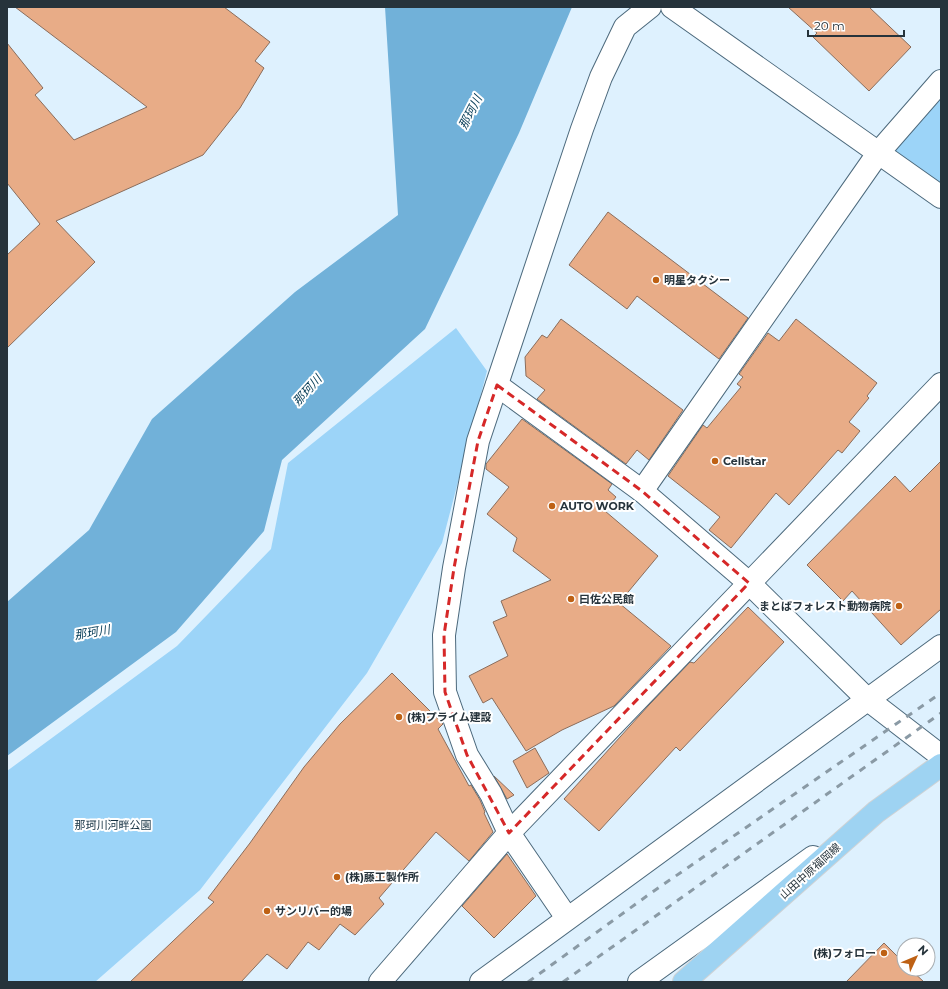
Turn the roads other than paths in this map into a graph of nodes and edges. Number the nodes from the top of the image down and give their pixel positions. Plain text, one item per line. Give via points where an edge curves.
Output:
1 (650, 7) edge
2 (672, 7) edge
3 (941, 81) edge
4 (879, 152) junction
5 (941, 197) edge
6 (941, 384) edge
7 (497, 385) junction
8 (642, 491) junction
9 (749, 583) junction
10 (941, 646) edge
11 (867, 699) junction
12 (941, 756) edge
13 (941, 765) edge
14 (876, 812) junction
15 (509, 833) junction
16 (567, 918) junction
17 (380, 982) edge
18 (481, 982) edge
19 (639, 982) edge
20 (684, 982) edge

1 - 7 street via 626,27 601,77
2 - 4 street
3 - 4 street
4 - 5 street
4 - 8 street
6 - 9 street
7 - 8 street
7 - 15 street via 478,441 466,500 444,635 445,692 468,755 491,794
8 - 9 street
9 - 11 street
9 - 15 street
10 - 11 street
11 - 12 street
11 - 16 street
13 - 14 main road, 山田中原福岡線
14 - 19 street
14 - 20 main road, 山田中原福岡線
15 - 16 street
15 - 17 street
16 - 18 street

